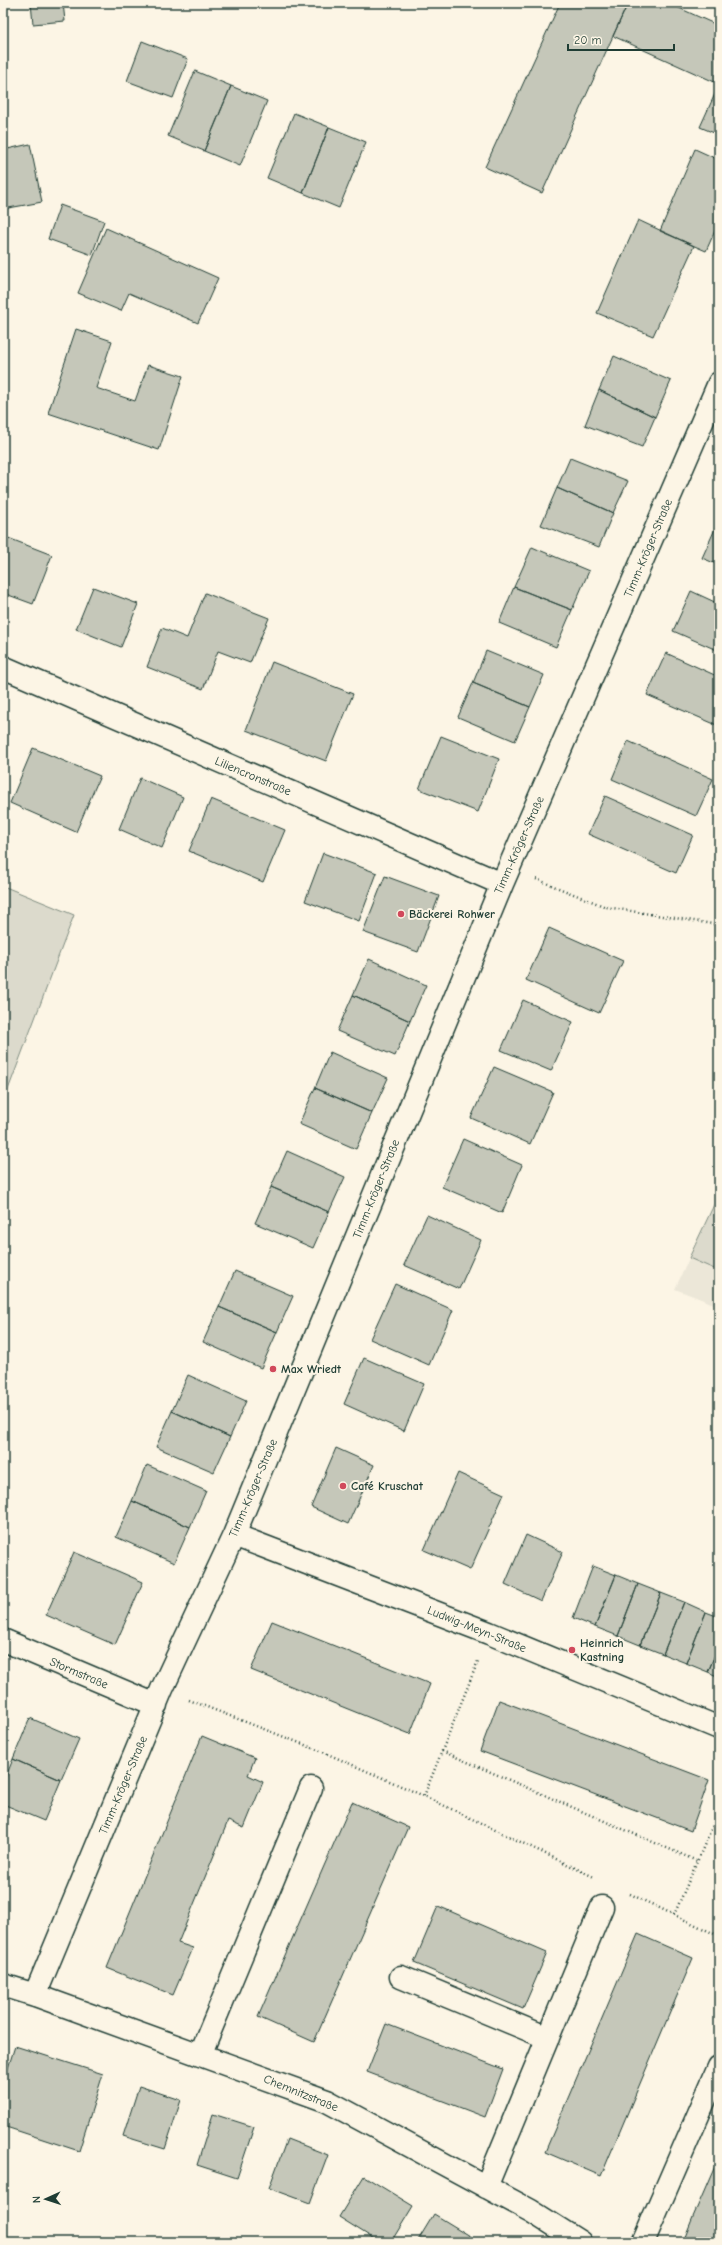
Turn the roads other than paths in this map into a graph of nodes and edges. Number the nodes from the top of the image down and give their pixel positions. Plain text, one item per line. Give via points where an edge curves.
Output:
1 (719, 383) edge
2 (3, 667) edge
3 (506, 875) junction
4 (234, 1534) junction
5 (3, 1640) edge
6 (159, 1697) junction
7 (719, 1728) edge
8 (311, 1788) dead end
9 (602, 1907) dead end
10 (401, 1977) dead end
11 (3, 1985) edge
12 (35, 1995) junction
13 (548, 2038) junction
14 (200, 2055) junction
15 (719, 2068) edge
16 (486, 2187) junction
17 (580, 2242) edge
18 (643, 2242) edge

1 - 3 street, Timm-Kröger-Straße
2 - 3 street, Liliencronstraße
3 - 4 street, Timm-Kröger-Straße
4 - 6 street, Timm-Kröger-Straße
4 - 7 street, Ludwig-Meyn-Straße via 489,1633
5 - 6 street, Stormstraße
6 - 12 street, Timm-Kröger-Straße
8 - 14 street
9 - 13 street
10 - 13 street
11 - 12 street, Chemnitzstraße
12 - 14 street, Chemnitzstraße
13 - 16 street
14 - 16 street, Chemnitzstraße via 328,2101
15 - 18 street
16 - 17 street, Chemnitzstraße via 531,2211

